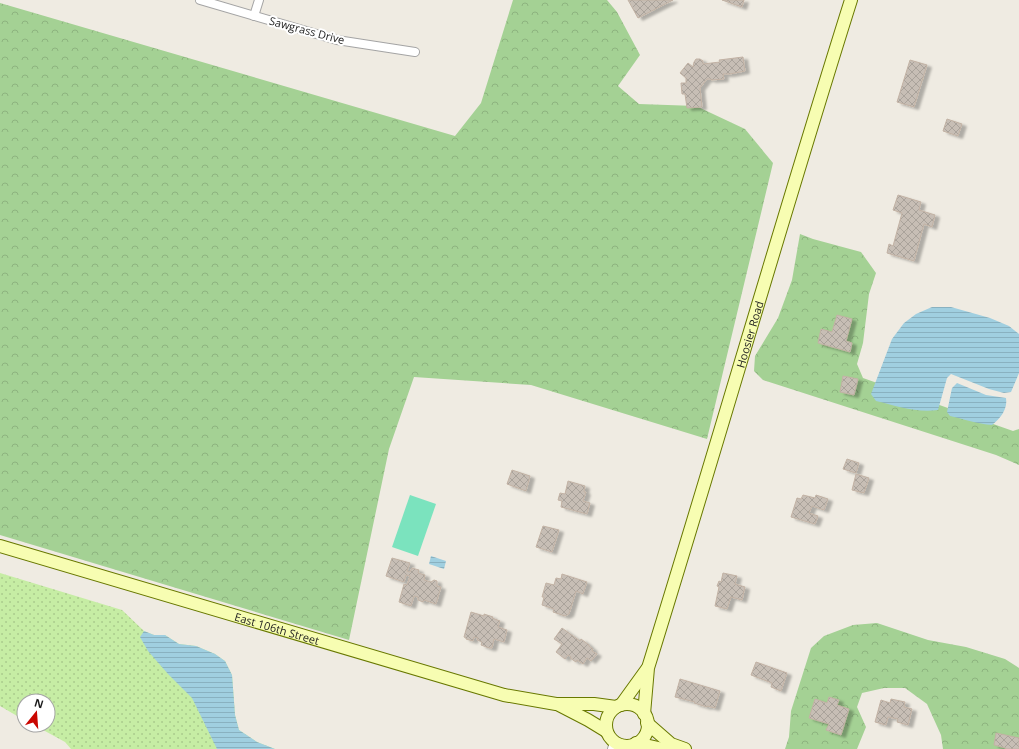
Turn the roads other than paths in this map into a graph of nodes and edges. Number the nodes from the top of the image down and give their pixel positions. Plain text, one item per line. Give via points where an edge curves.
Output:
1 (200, 0) edge
2 (258, 0) edge
3 (851, 0) edge
4 (254, 16) junction
5 (416, 52) dead end
6 (0, 546) edge
7 (648, 668) junction
8 (556, 704) junction
9 (619, 706) junction
10 (646, 718) junction
11 (606, 731) junction
12 (613, 745) edge
13 (633, 746) edge
14 (663, 749) edge
15 (685, 749) edge

1 - 4 street, Sawgrass Drive
2 - 4 street
3 - 7 street, Hoosier Road
4 - 5 street, Sawgrass Drive via 337,40
6 - 8 street, East 106th Street via 504,695
7 - 9 street, Hoosier Road
7 - 10 street, Hoosier Road
8 - 9 street, East 106th Street
8 - 11 street, East 106th Street
9 - 10 street via 636,706
9 - 11 street via 608,715
10 - 13 street via 645,736
10 - 15 street via 671,744
11 - 12 street
12 - 13 street
13 - 14 street

